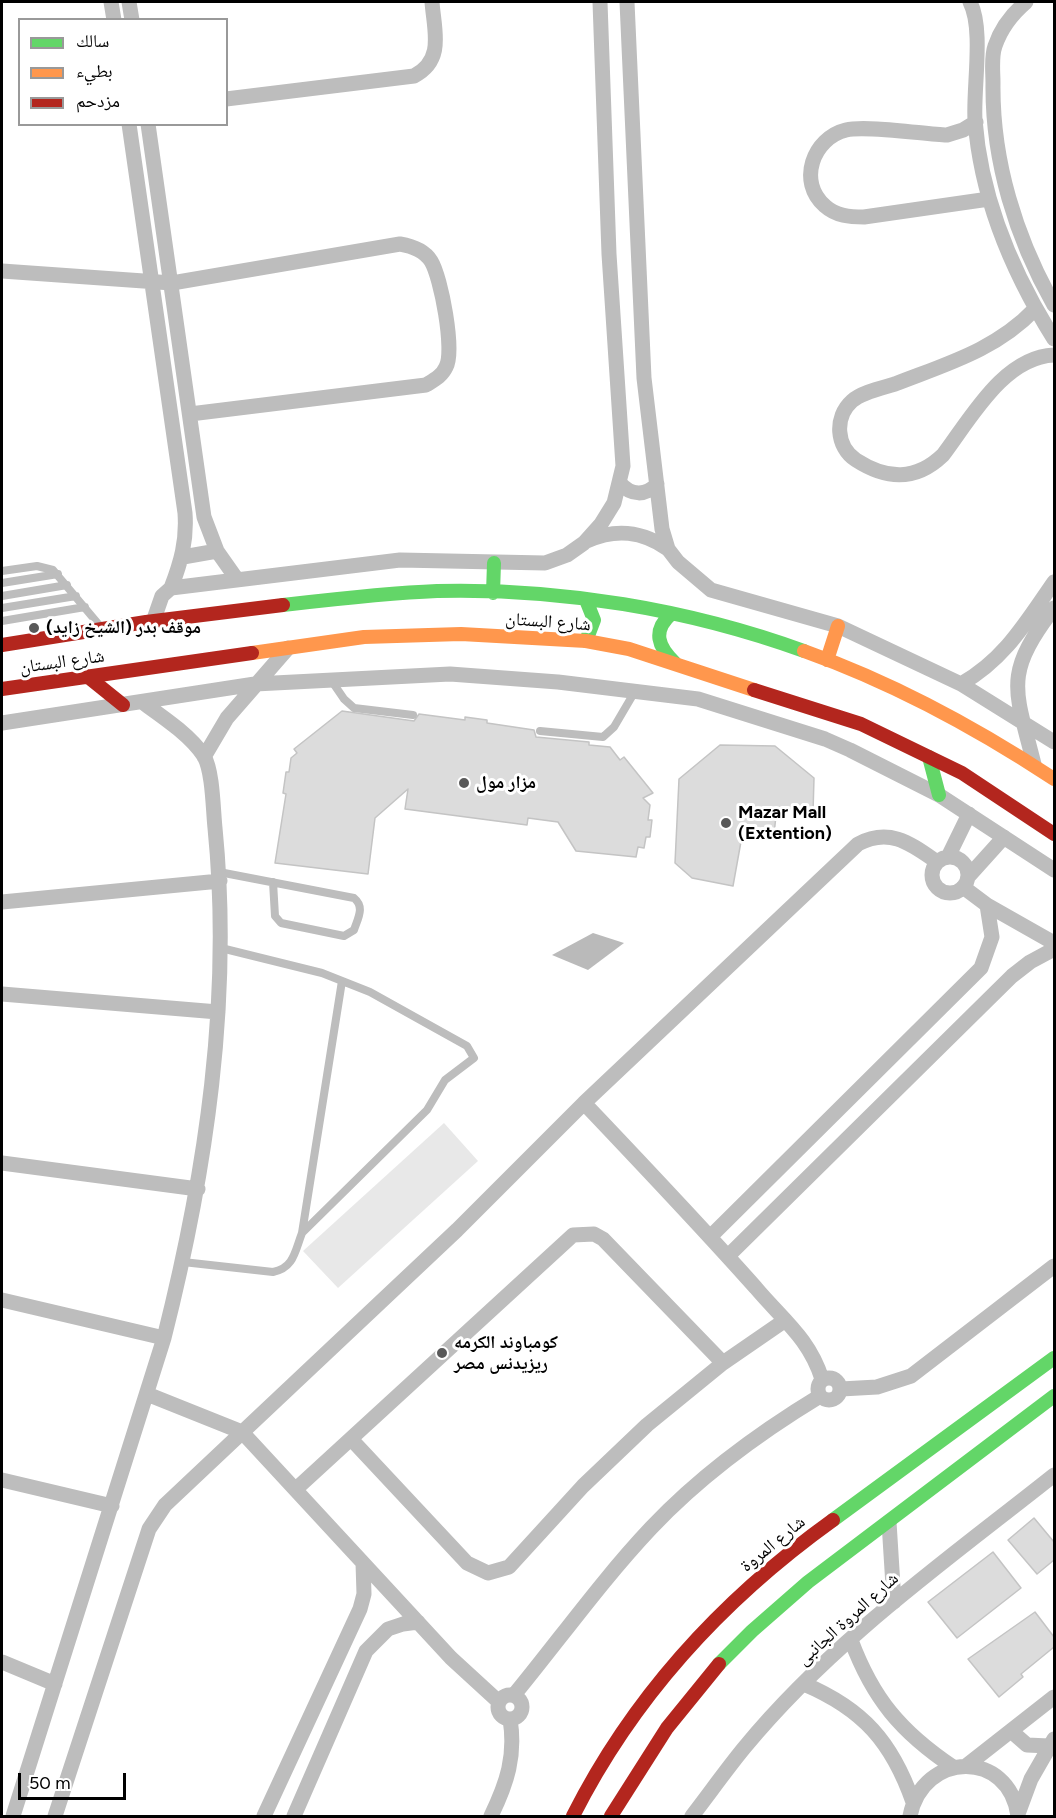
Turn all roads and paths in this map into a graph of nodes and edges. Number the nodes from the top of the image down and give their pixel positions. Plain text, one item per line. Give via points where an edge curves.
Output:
1 (111, 2) edge
2 (129, 2) edge
3 (432, 2) edge
4 (600, 2) edge
5 (627, 2) edge
6 (970, 2) edge
7 (1026, 2) edge
8 (114, 18) edge
9 (132, 18) edge
10 (228, 99) edge
11 (976, 122) junction
12 (129, 126) edge
13 (148, 126) edge
14 (989, 199) junction
15 (637, 235) junction
16 (608, 236) junction
17 (1025, 248) junction
18 (1007, 253) junction
19 (2, 271) edge
20 (152, 282) junction
21 (172, 283) junction
22 (1054, 305) edge
23 (1035, 309) junction
24 (1054, 339) edge
25 (1054, 355) edge
26 (190, 414) junction
27 (620, 483) junction
28 (657, 484) junction
29 (584, 543) junction
30 (668, 549) junction
31 (217, 551) junction
32 (183, 557) junction
33 (494, 563) junction
34 (2, 571) edge
35 (58, 574) junction
36 (236, 578) junction
37 (1054, 582) edge
38 (2, 583) edge
39 (67, 585) junction
40 (171, 588) junction
41 (493, 593) junction
42 (2, 596) edge
43 (76, 596) junction
44 (586, 600) junction
45 (85, 607) junction
46 (2, 608) edge
47 (1054, 609) edge
48 (671, 614) junction
49 (154, 619) junction
50 (2, 621) edge
51 (838, 626) junction
52 (101, 627) junction
53 (586, 641) junction
54 (2, 645) edge
55 (288, 648) junction
56 (827, 660) junction
57 (677, 664) junction
58 (87, 676) junction
59 (330, 679) junction
60 (255, 684) junction
61 (961, 684) junction
62 (2, 689) edge
63 (634, 693) junction
64 (142, 702) junction
65 (123, 705) junction
66 (413, 715) dead end
67 (1023, 720) junction
68 (2, 723) edge
69 (540, 731) dead end
70 (1054, 742) edge
71 (204, 757) junction
72 (929, 757) junction
73 (1034, 764) junction
74 (1054, 779) edge
75 (939, 795) junction
76 (969, 814) junction
77 (1054, 834) edge
78 (1004, 837) junction
79 (943, 860) junction
80 (1054, 870) edge
81 (220, 876) junction
82 (273, 882) junction
83 (965, 882) junction
84 (2, 902) edge
85 (987, 905) junction
86 (1054, 944) edge
87 (221, 948) junction
88 (1054, 949) edge
89 (342, 981) junction
90 (2, 994) edge
91 (218, 1012) junction
92 (866, 1084) junction
93 (584, 1103) junction
94 (883, 1103) junction
95 (2, 1163) edge
96 (198, 1188) junction
97 (302, 1233) junction
98 (710, 1237) junction
99 (728, 1256) junction
100 (183, 1262) junction
101 (1054, 1266) edge
102 (2, 1300) edge
103 (784, 1321) junction
104 (164, 1338) junction
105 (1054, 1358) edge
106 (723, 1363) junction
107 (822, 1379) junction
108 (841, 1389) junction
109 (147, 1394) junction
110 (820, 1396) junction
111 (1054, 1396) edge
112 (242, 1432) junction
113 (351, 1438) junction
114 (1054, 1475) edge
115 (2, 1480) edge
116 (296, 1489) junction
117 (112, 1506) junction
118 (889, 1522) junction
119 (363, 1563) junction
120 (894, 1602) junction
121 (418, 1622) junction
122 (851, 1640) junction
123 (2, 1662) edge
124 (55, 1684) junction
125 (804, 1684) junction
126 (514, 1695) junction
127 (1054, 1697) edge
128 (499, 1702) junction
129 (510, 1719) junction
130 (1011, 1731) junction
131 (1052, 1743) edge
132 (960, 1766) junction
133 (283, 1777) junction
134 (306, 1789) junction
135 (911, 1809) edge
136 (1018, 1815) edge
137 (13, 1816) edge
138 (55, 1816) edge
139 (264, 1816) edge
140 (294, 1816) edge
141 (491, 1816) edge
142 (573, 1816) edge
143 (611, 1816) edge
144 (692, 1816) edge

1 - 8 street
2 - 9 street
3 - 10 street via 436,52 432,62 414,76
4 - 16 street
5 - 15 street
6 - 11 street via 976,26
7 - 17 street via 1012,15 994,48 993,99 998,150
11 - 14 street
11 - 14 street via 947,135 847,130 830,137 817,150 810,168 811,182 825,206 843,216 864,217
12 - 20 street
13 - 21 street
14 - 18 street
15 - 16 street
15 - 28 street via 644,378
16 - 27 street via 623,466
17 - 18 street
17 - 22 street
18 - 23 street
19 - 20 street
20 - 21 street
20 - 32 street via 185,513
21 - 26 street
21 - 26 street via 400,244 411,246 430,260 437,273 450,354 438,378 426,385
23 - 24 street
23 - 25 street via 1008,334 976,353 854,399 840,419 843,446 851,457 882,474 917,473 943,455 1008,373 1024,362
26 - 31 street via 204,517
27 - 28 street via 629,491 641,493
27 - 29 street via 614,503
28 - 30 street
29 - 30 street via 627,532
29 - 33 street via 567,555 545,562
30 - 51 street via 711,590
31 - 32 street
31 - 36 street
32 - 40 street
33 - 36 street via 400,560
33 - 41 street
34 - 35 lane via 37,566
35 - 38 lane
35 - 39 lane
36 - 40 street
37 - 61 street via 1003,653 984,671
39 - 42 lane
39 - 43 lane
40 - 49 street via 162,596
41 - 44 street, شارع البستان
41 - 49 street, شارع البستان via 400,591
43 - 45 lane
43 - 46 lane
44 - 48 street, شارع البستان
44 - 53 street via 595,619
45 - 50 lane
45 - 52 lane
47 - 67 street via 1022,658 1017,699
48 - 56 street, شارع البستان via 740,630
48 - 57 street via 659,625 657,641 664,654
49 - 52 street, شارع البستان
51 - 56 street
51 - 61 street
52 - 54 street, شارع البستان
53 - 55 street, شارع البستان via 439,635 364,637
53 - 57 street, شارع البستان
55 - 58 street, شارع البستان
55 - 60 street
56 - 73 street, شارع البستان via 924,701
57 - 72 street, شارع البستان via 861,724
58 - 62 street, شارع البستان
58 - 65 street
59 - 60 street
59 - 63 street via 450,674 558,682
59 - 66 lane via 354,708
60 - 64 street
60 - 71 street via 227,718
61 - 67 street
63 - 69 lane via 614,727 603,737
63 - 75 street via 698,699 825,739
64 - 65 street
64 - 71 street
65 - 68 street
67 - 70 street
67 - 73 street
71 - 81 street
72 - 75 street
72 - 77 street, شارع البستان via 996,793
73 - 74 street, شارع البستان
75 - 76 street
76 - 78 street
76 - 79 street
78 - 80 street
78 - 83 street
79 - 83 street via 963,863
79 - 83 street via 932,877 940,891 950,893
79 - 93 street via 891,836 858,844
81 - 82 lane
81 - 84 street
81 - 87 street
82 - 82 lane via 354,898 361,909 354,930 345,936 281,922 275,916
83 - 85 street
85 - 86 street
85 - 92 street via 992,937 981,968
87 - 89 lane
87 - 91 street
88 - 94 street via 1012,976
89 - 97 lane
89 - 97 lane via 387,1000 457,1040 472,1051 474,1058 445,1080 427,1110
90 - 91 street
91 - 96 street
92 - 94 street
92 - 98 street
93 - 98 street
93 - 112 street via 457,1230
94 - 99 street
95 - 96 street
96 - 100 street
97 - 100 lane via 284,1270
98 - 99 street
99 - 103 street
100 - 104 street
101 - 108 street via 911,1376 877,1387
102 - 104 street
103 - 106 street
103 - 107 street via 808,1345
104 - 109 street
105 - 142 street, شارع المروة via 813,1534 727,1607 678,1658 645,1700 610,1750
106 - 113 street via 603,1239 584,1233 565,1241
106 - 113 street via 614,1455 518,1560 499,1572 488,1573 467,1563
107 - 108 street via 835,1378
107 - 110 street via 818,1387
108 - 110 street via 835,1398
109 - 112 street
109 - 117 street
110 - 126 street via 744,1446 674,1505 612,1571
111 - 118 street
112 - 116 street
112 - 138 street via 165,1505 149,1529
113 - 116 street
114 - 120 street, شارع المروة الجانبى
115 - 117 street
116 - 119 street
117 - 124 street
118 - 120 street
118 - 143 street via 782,1603 734,1648 650,1750
119 - 121 street
119 - 133 street via 360,1609
120 - 122 street, شارع المروة الجانبى
121 - 128 street
121 - 134 street via 388,1629 366,1651
122 - 125 street, شارع المروة الجانبى
122 - 132 street via 863,1671 900,1726 925,1748
123 - 124 street
124 - 137 street
125 - 135 street via 833,1696 875,1730 895,1760
125 - 144 street, شارع المروة الجانبى via 744,1747
126 - 128 street via 502,1697
126 - 129 street via 523,1706 519,1715
127 - 130 street
128 - 129 street via 502,1716
129 - 141 street via 511,1767
130 - 131 street via 1027,1745
130 - 132 street
131 - 136 street via 1031,1779
132 - 135 street via 929,1780
132 - 136 street via 988,1772 1006,1786
133 - 134 street
133 - 139 street
134 - 140 street

